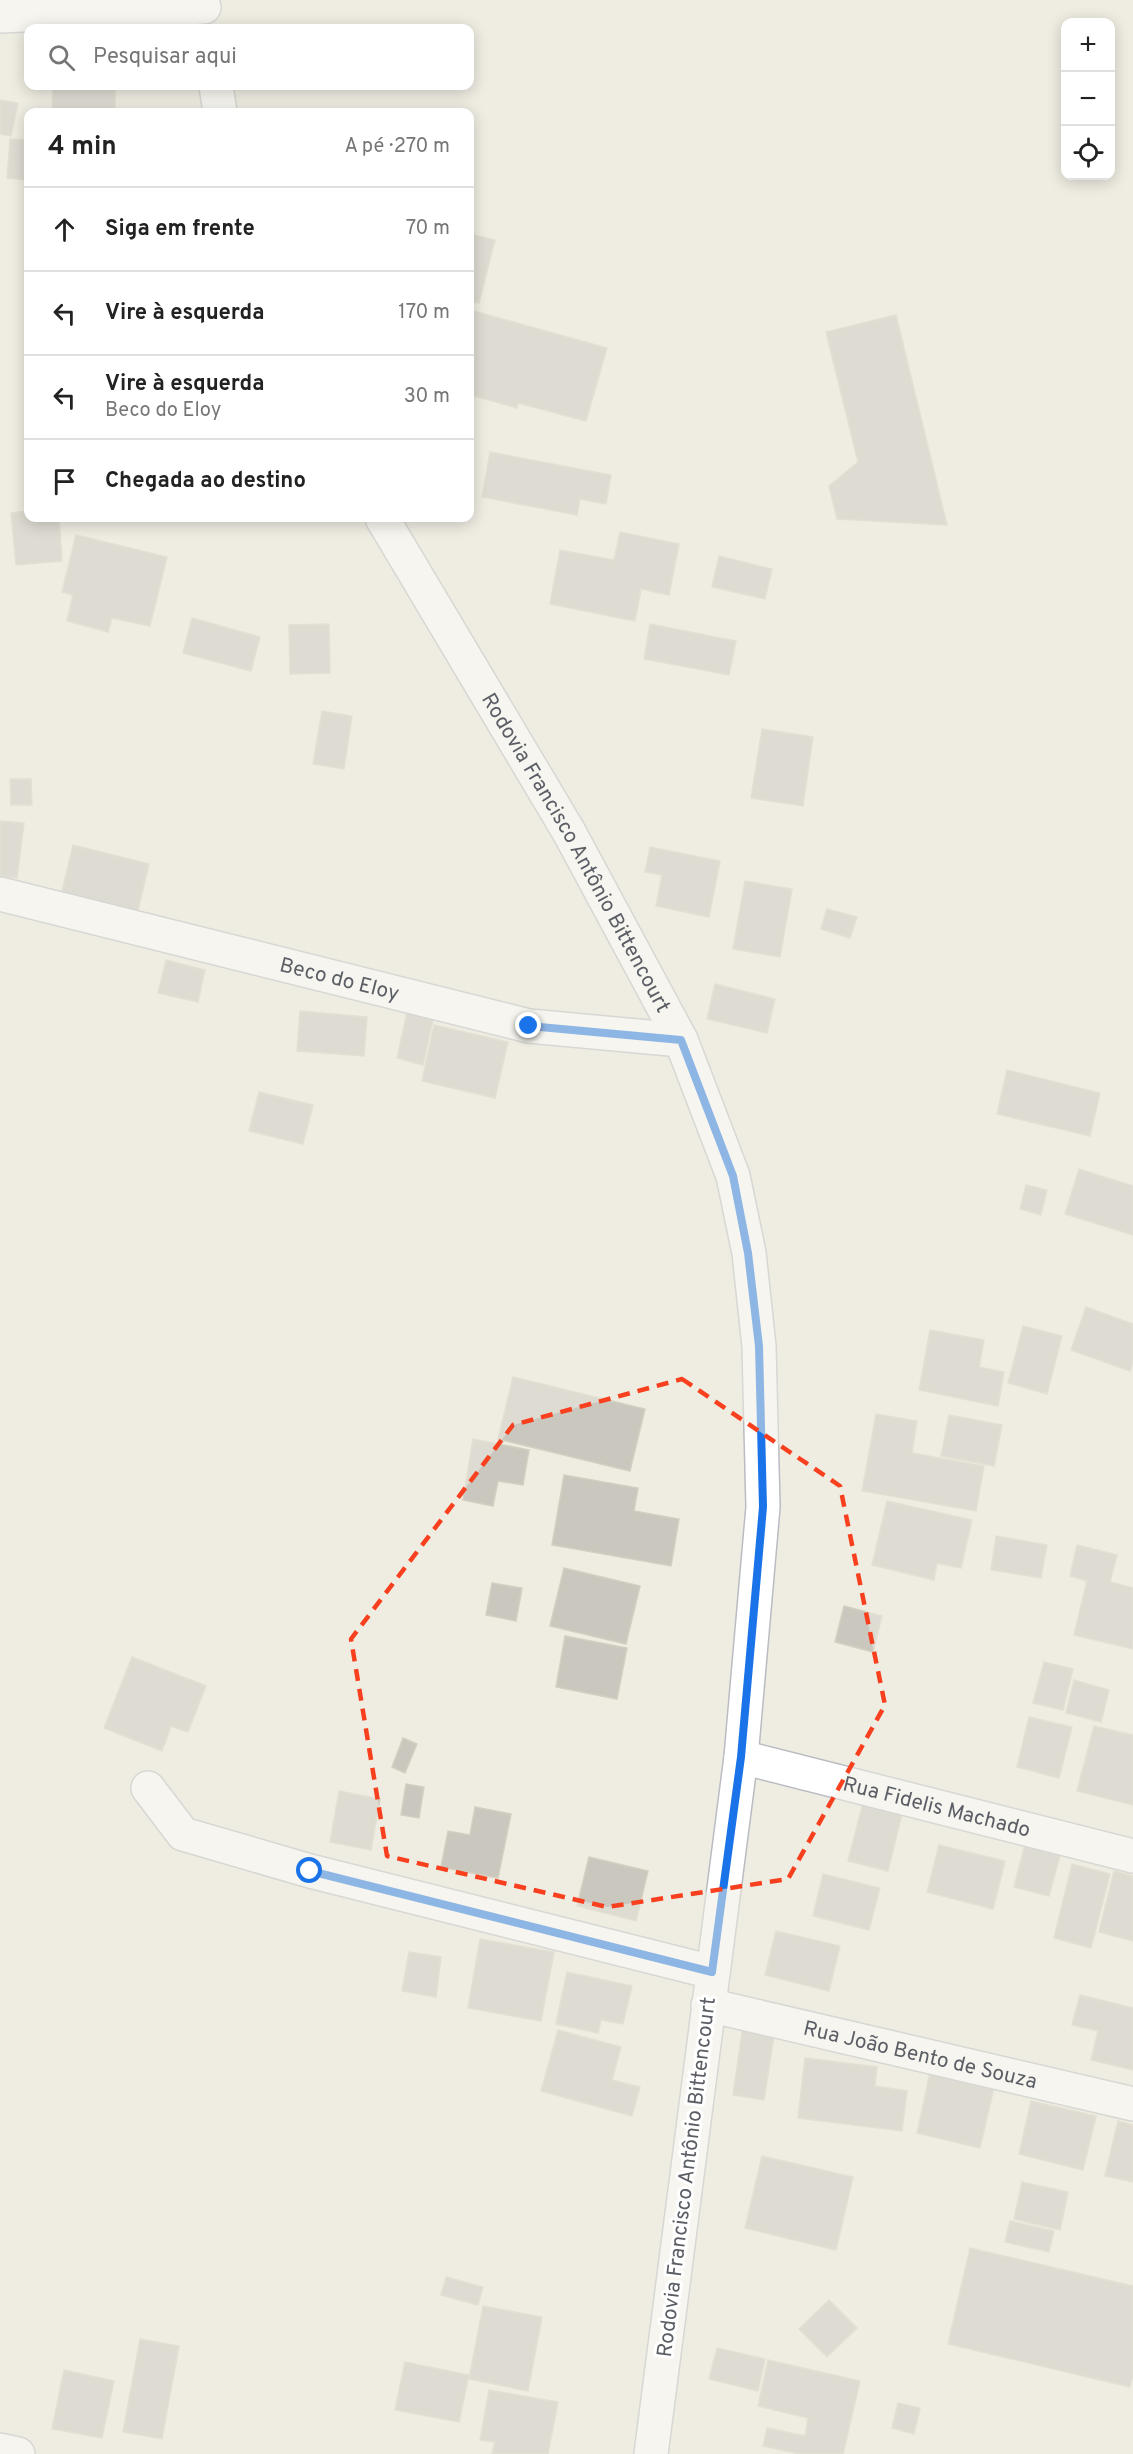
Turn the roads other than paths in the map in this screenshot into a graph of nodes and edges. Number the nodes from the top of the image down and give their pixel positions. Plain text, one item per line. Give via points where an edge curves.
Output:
1 (205, 12) edge
2 (0, 16) edge
3 (217, 90) edge
4 (219, 108) edge
5 (384, 522) edge
6 (0, 894) edge
7 (681, 1040) junction
8 (741, 1757) junction
9 (148, 1788) dead end
10 (1133, 1856) edge
11 (712, 1972) junction
12 (708, 2005) junction
13 (1133, 2104) edge
14 (0, 2450) edge
15 (18, 2454) edge
16 (651, 2454) edge

1 - 2 street
3 - 4 street
5 - 7 street, Rodovia Francisco Antônio Bittencourt via 569,832
6 - 7 street, Beco do Eloy via 529,1026
7 - 8 street, Rodovia Francisco Antônio Bittencourt via 733,1176 748,1253 759,1346 763,1507
8 - 10 street, Rua Fidelis Machado
8 - 11 street, Rodovia Francisco Antônio Bittencourt
9 - 11 street via 183,1834 310,1871
11 - 12 street, Rodovia Francisco Antônio Bittencourt
12 - 13 street, Rua João Bento de Souza
12 - 16 street, Rodovia Francisco Antônio Bittencourt
14 - 15 street

